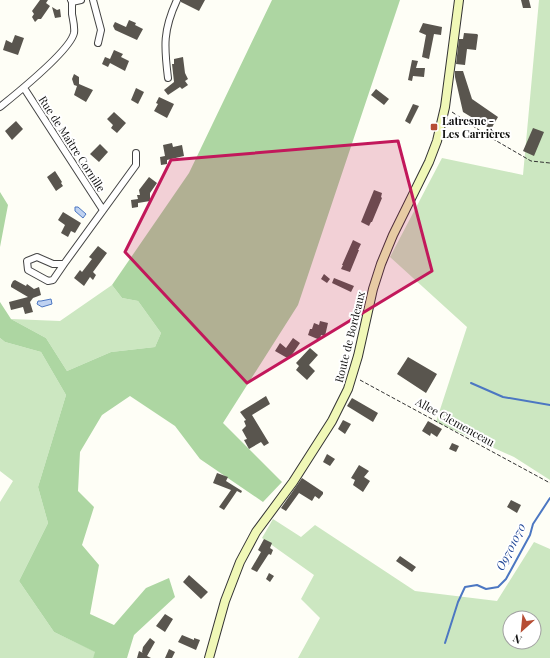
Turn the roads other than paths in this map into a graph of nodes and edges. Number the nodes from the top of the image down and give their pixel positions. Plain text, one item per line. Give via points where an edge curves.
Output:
1 (81, 0) edge
2 (93, 0) edge
3 (177, 0) edge
4 (459, 0) edge
5 (72, 1) edge
6 (98, 43) dead end
7 (168, 78) dead end
8 (24, 88) junction
9 (0, 107) edge
10 (136, 153) dead end
11 (103, 210) junction
12 (64, 264) junction
13 (209, 658) edge

1 - 5 street
2 - 6 street via 101,30
3 - 7 street via 166,29
4 - 13 street, Route de Bordeaux via 445,107 437,141 381,264 348,389 332,421 293,482 256,532 243,556 225,601
5 - 8 street via 74,32 69,42
8 - 9 street
8 - 11 street, Rue de Maître Cornille
10 - 11 street, Rue de Maître Cornille via 136,165
11 - 12 street, Rue de Maître Cornille
12 - 12 street, Rue de Maître Cornille via 53,264 37,257 27,261 28,270 48,281 53,280

